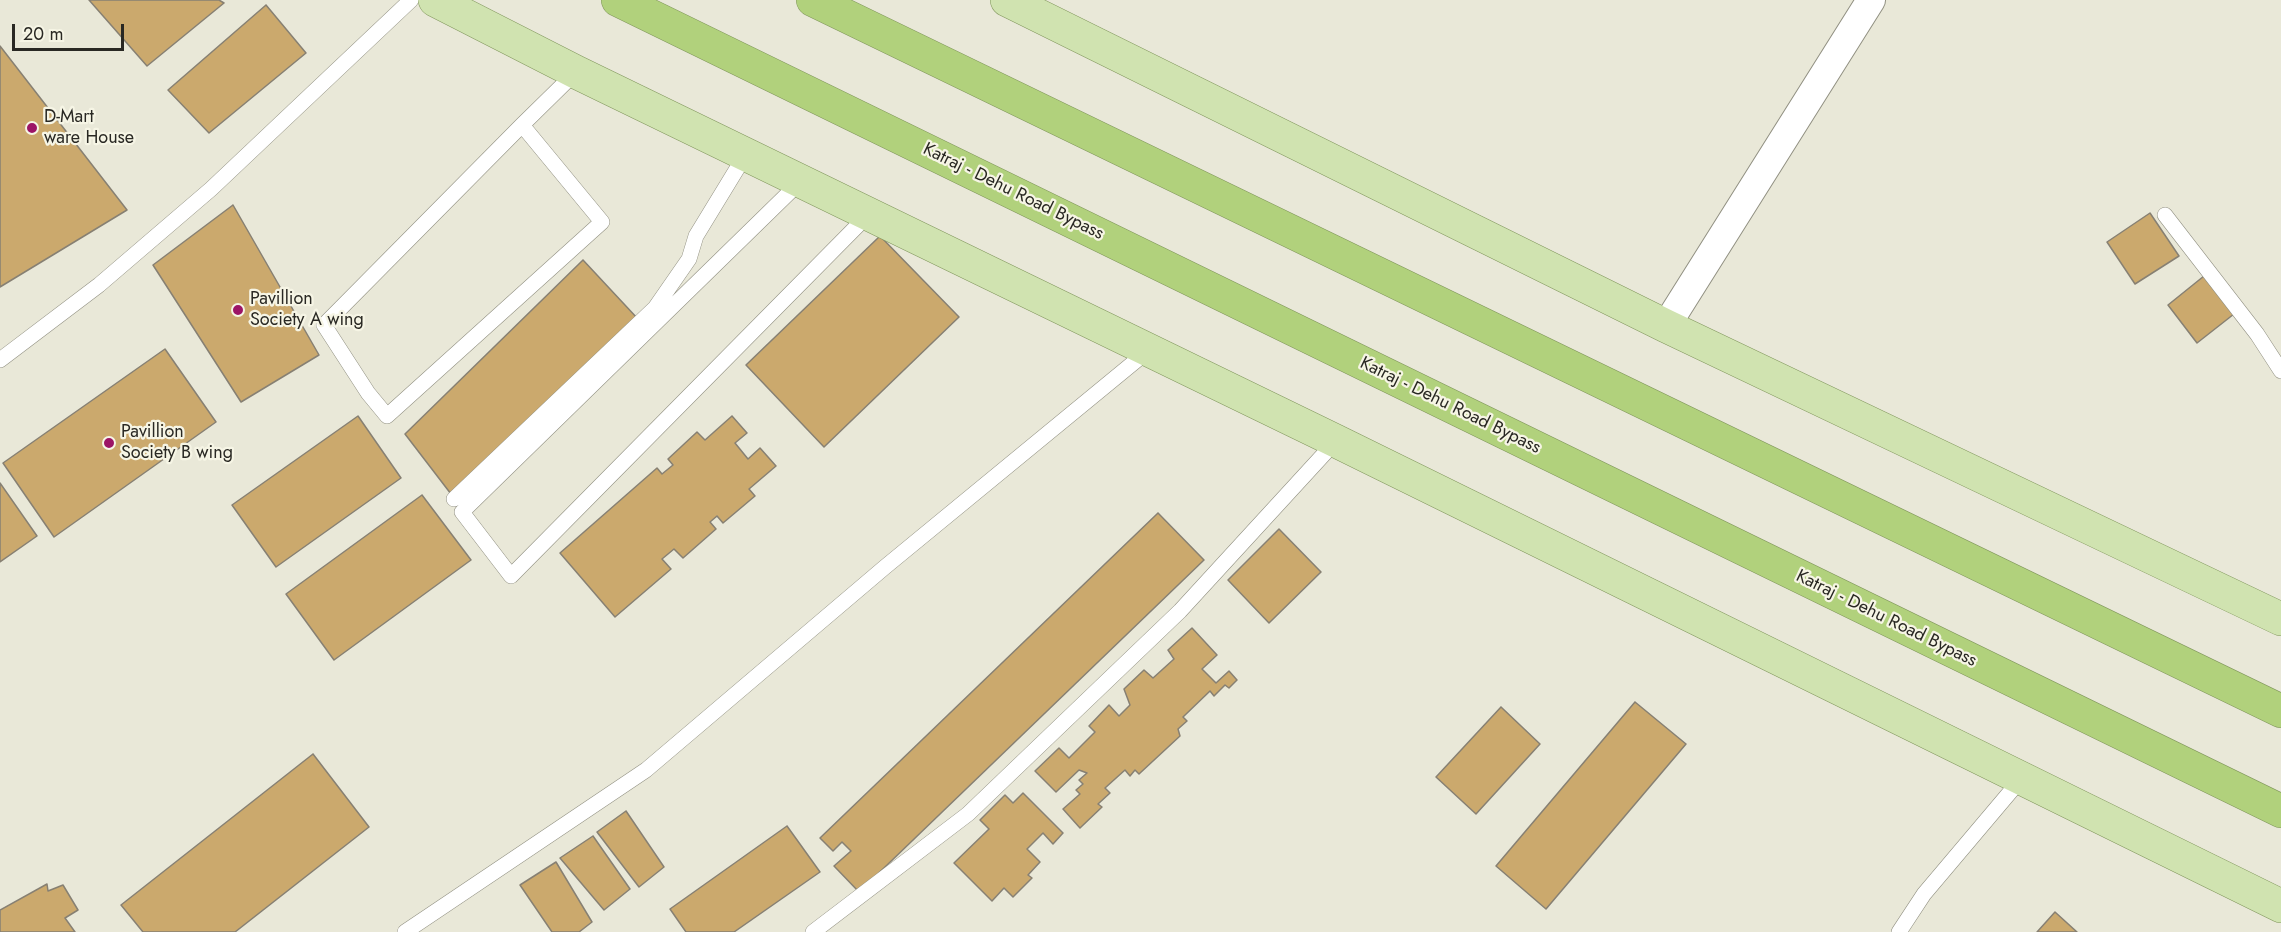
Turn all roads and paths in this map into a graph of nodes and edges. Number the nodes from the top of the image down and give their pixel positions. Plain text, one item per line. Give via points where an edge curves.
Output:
1 (411, 0) edge
2 (435, 0) edge
3 (618, 0) edge
4 (813, 0) edge
5 (1006, 0) edge
6 (1871, 0) edge
7 (576, 72) junction
8 (522, 125) junction
9 (746, 154) junction
10 (801, 181) junction
11 (869, 214) junction
12 (2166, 215) dead end
13 (1666, 326) junction
14 (1149, 350) junction
15 (0, 360) edge
16 (2281, 371) edge
17 (1336, 441) junction
18 (454, 499) dead end
19 (2281, 619) edge
20 (2281, 711) edge
21 (2022, 778) junction
22 (2281, 811) edge
23 (2281, 906) edge
24 (405, 932) edge
25 (813, 932) edge
26 (1899, 932) edge

1 - 15 lane via 212,189 99,285
2 - 7 main road
3 - 22 highway, Katraj - Dehu Road Bypass
4 - 20 highway
5 - 13 main road
6 - 13 street
7 - 8 lane
7 - 9 main road
8 - 8 lane via 324,325 387,416 602,222
9 - 10 main road
9 - 18 lane via 696,236 688,260 655,308
10 - 11 main road
10 - 11 lane via 462,512 512,576
11 - 14 main road
12 - 16 lane via 2258,334
13 - 19 main road
14 - 17 main road
14 - 24 lane via 646,770
17 - 21 main road
17 - 25 lane via 1180,611 968,814
21 - 23 main road
21 - 26 lane via 1924,894

